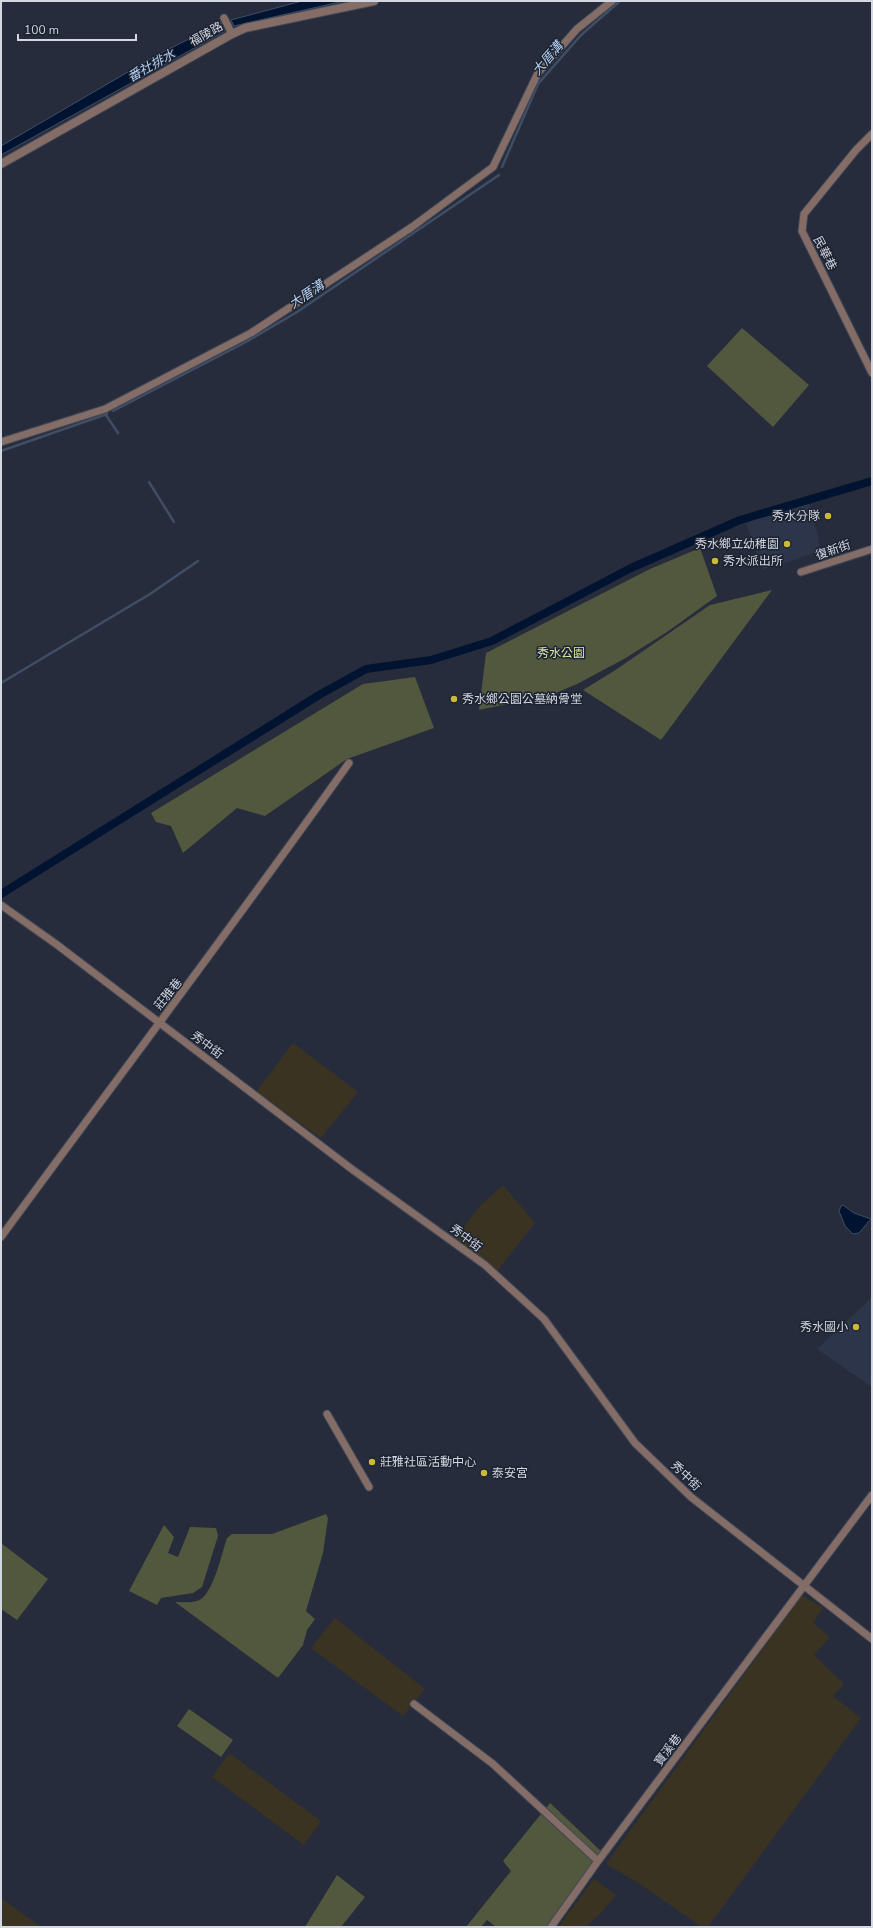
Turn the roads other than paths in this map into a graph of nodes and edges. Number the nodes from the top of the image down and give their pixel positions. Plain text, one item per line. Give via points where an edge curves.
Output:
1 (374, 1) edge
2 (612, 1) edge
3 (224, 18) dead end
4 (232, 34) junction
5 (872, 134) edge
6 (1, 164) edge
7 (872, 373) edge
8 (1, 442) edge
9 (872, 549) edge
10 (801, 572) dead end
11 (349, 763) dead end
12 (1, 905) edge
13 (159, 1022) junction
14 (1, 1237) edge
15 (327, 1414) dead end
16 (368, 1487) dead end
17 (872, 1495) edge
18 (804, 1587) junction
19 (872, 1639) edge
20 (414, 1704) dead end
21 (598, 1861) junction
22 (551, 1927) edge

1 - 4 street, 福陵路 via 246,28
2 - 8 street via 577,29 538,73 493,167 412,227 251,333 105,409
3 - 4 street
4 - 6 street, 福陵路
5 - 7 street, 民華巷 via 804,214 802,231
9 - 10 street, 復新街
11 - 13 street, 莊雅巷 via 202,967
12 - 13 street, 秀中街
13 - 14 street, 莊雅巷
13 - 18 street, 秀中街 via 353,1170 485,1265 544,1319 635,1443 691,1497
15 - 16 street
17 - 18 street, 寶溪巷
18 - 19 street, 秀中街
18 - 21 street, 寶溪巷
20 - 21 street via 493,1764
21 - 22 street, 寶溪巷

